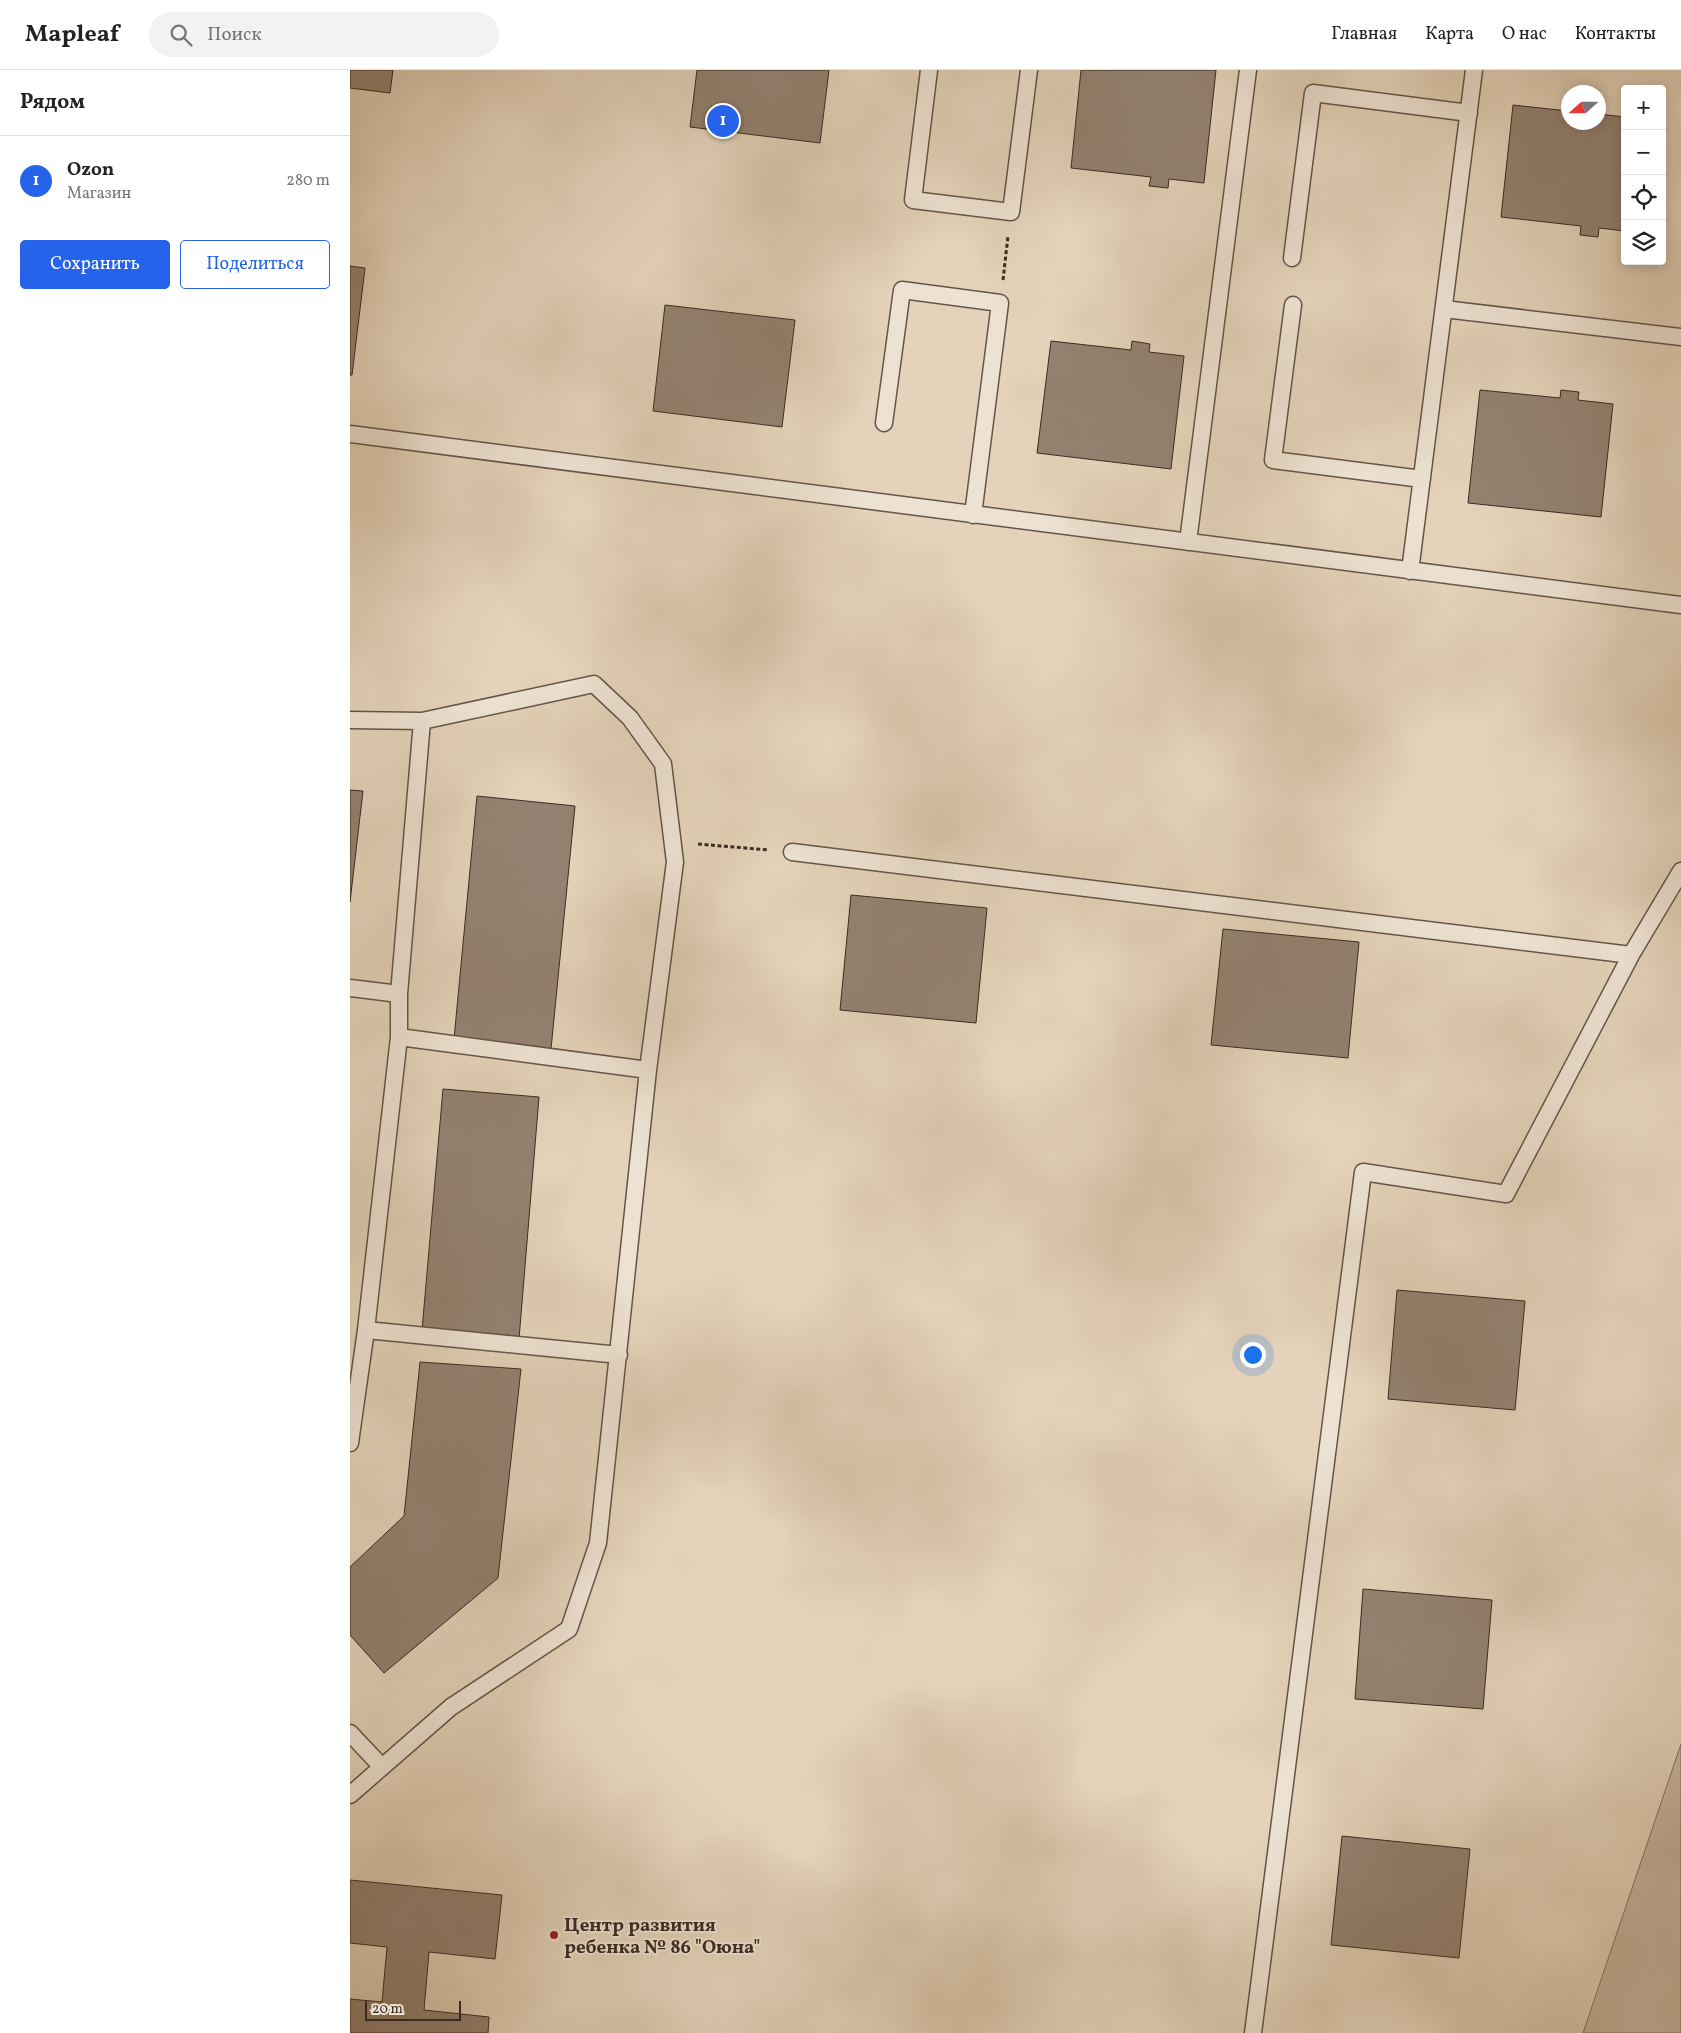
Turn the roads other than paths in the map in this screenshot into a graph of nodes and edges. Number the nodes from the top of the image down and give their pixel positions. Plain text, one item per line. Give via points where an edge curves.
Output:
1 (929, 70) edge
2 (1029, 70) edge
3 (1248, 70) edge
4 (1474, 70) edge
5 (1469, 113) junction
6 (1292, 258) dead end
7 (1293, 305) dead end
8 (1444, 309) junction
9 (1681, 337) edge
10 (884, 423) dead end
11 (350, 434) edge
12 (1422, 479) junction
13 (973, 515) junction
14 (1188, 542) junction
15 (1410, 571) junction
16 (1681, 605) edge
17 (350, 720) edge
18 (422, 721) junction
19 (792, 852) road end
20 (1681, 871) edge
21 (1631, 955) junction
22 (350, 988) edge
23 (399, 994) junction
24 (399, 1038) junction
25 (648, 1070) junction
26 (366, 1330) junction
27 (619, 1355) junction
28 (350, 1443) edge
29 (350, 1733) edge
30 (382, 1767) junction
31 (350, 1795) edge
32 (1253, 2033) edge

1 - 2 lane via 913,200 1011,212
3 - 14 lane
4 - 5 lane
5 - 6 lane via 1313,93
5 - 8 lane
7 - 12 lane via 1274,460
8 - 9 lane
8 - 12 lane
10 - 13 lane via 902,290 1000,303
11 - 13 lane
12 - 15 lane
13 - 14 lane
14 - 15 lane
15 - 16 lane
17 - 18 lane
18 - 23 lane
18 - 25 lane via 594,684 630,718 663,764 674,862
19 - 21 lane
20 - 21 lane
21 - 32 lane via 1506,1194 1364,1172
22 - 23 lane
23 - 24 lane
24 - 25 lane
24 - 26 lane
25 - 27 lane
26 - 27 lane
26 - 28 lane
27 - 30 lane via 598,1543 569,1629 451,1707
29 - 30 lane
30 - 31 lane

